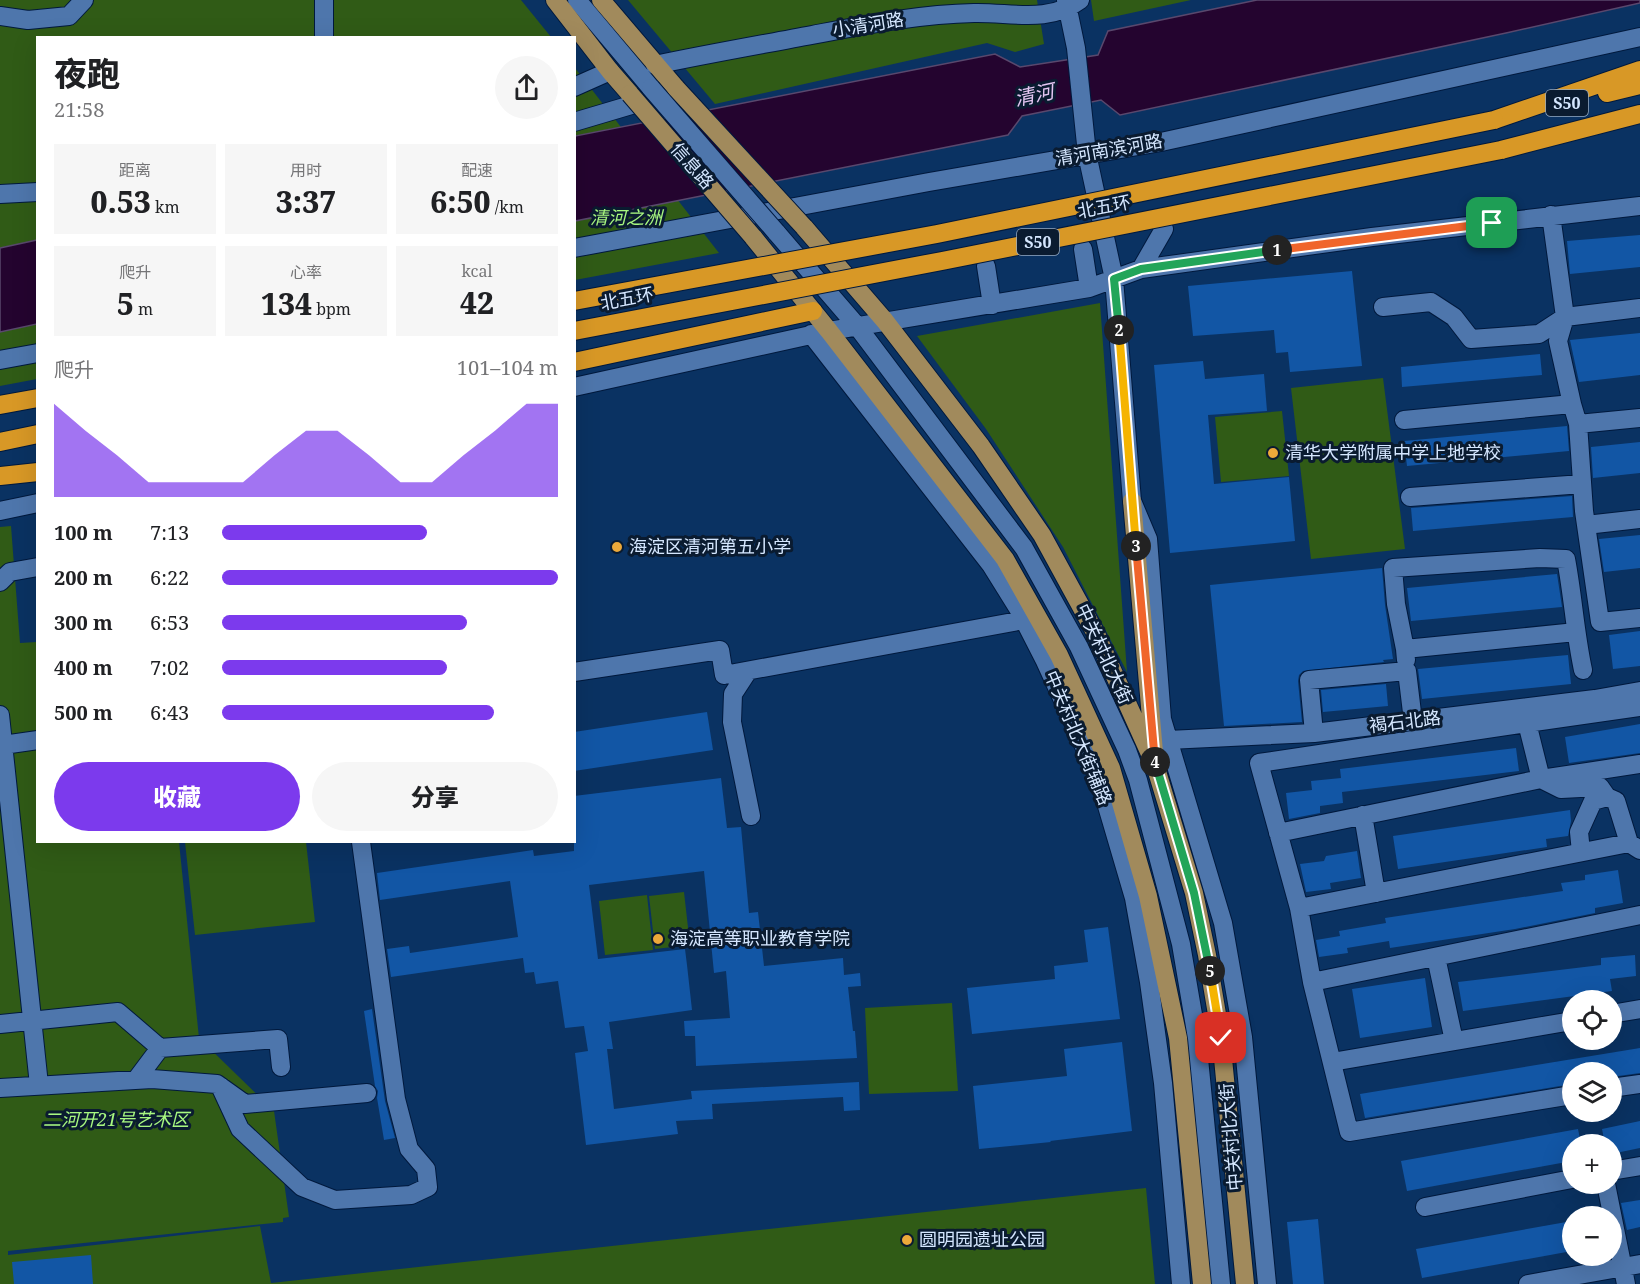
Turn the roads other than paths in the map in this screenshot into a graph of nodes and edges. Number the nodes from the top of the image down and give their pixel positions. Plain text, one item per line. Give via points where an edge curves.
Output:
1 (84, 0) edge
2 (324, 0) edge
3 (555, 0) edge
4 (577, 0) edge
5 (601, 0) edge
6 (1071, 3) edge
7 (0, 16) edge
8 (324, 36) edge
9 (1640, 37) edge
10 (655, 65) junction
11 (1640, 70) edge
12 (610, 71) junction
13 (1640, 85) edge
14 (576, 86) edge
15 (634, 98) junction
16 (1640, 114) edge
17 (1494, 120) junction
18 (576, 121) edge
19 (1087, 154) junction
20 (36, 192) edge
21 (0, 194) edge
22 (1640, 206) edge
23 (1551, 215) junction
24 (1164, 229) dead end
25 (576, 248) edge
26 (1083, 249) dead end
27 (986, 266) dead end
28 (1141, 269) junction
29 (1114, 279) junction
30 (1089, 288) junction
31 (576, 301) edge
32 (992, 305) junction
33 (1383, 307) dead end
34 (1640, 308) edge
35 (813, 311) junction
36 (1565, 317) junction
37 (885, 321) junction
38 (856, 326) junction
39 (576, 331) edge
40 (820, 333) junction
41 (36, 353) edge
42 (0, 360) edge
43 (576, 362) edge
44 (576, 387) edge
45 (36, 398) edge
46 (1572, 404) junction
47 (0, 405) edge
48 (1640, 418) edge
49 (1404, 420) dead end
50 (1578, 424) junction
51 (36, 434) edge
52 (0, 442) edge
53 (36, 472) edge
54 (0, 476) edge
55 (1582, 484) junction
56 (1410, 497) dead end
57 (1132, 501) junction
58 (36, 503) edge
59 (0, 511) edge
60 (1640, 519) edge
61 (1586, 525) junction
62 (36, 567) edge
63 (0, 582) edge
64 (1640, 618) edge
65 (1024, 620) junction
66 (1576, 632) junction
67 (1405, 649) junction
68 (1583, 670) dead end
69 (748, 671) junction
70 (1407, 671) junction
71 (576, 672) edge
72 (1640, 691) edge
73 (1640, 707) edge
74 (0, 715) edge
75 (1413, 721) junction
76 (1527, 723) junction
77 (1314, 733) junction
78 (36, 740) edge
79 (1168, 740) junction
80 (3, 745) junction
81 (1640, 764) edge
82 (1155, 765) junction
83 (1541, 779) junction
84 (1607, 797) junction
85 (1363, 815) junction
86 (751, 816) dead end
87 (1278, 833) junction
88 (361, 843) edge
89 (1634, 846) edge
90 (1581, 852) junction
91 (1376, 893) junction
92 (1299, 908) junction
93 (1640, 915) edge
94 (1436, 957) junction
95 (1312, 982) junction
96 (1640, 1009) edge
97 (1622, 1012) edge
98 (32, 1021) junction
99 (1562, 1023) edge
100 (0, 1024) edge
101 (1454, 1041) junction
102 (160, 1048) junction
103 (1332, 1062) junction
104 (281, 1067) dead end
105 (136, 1080) junction
106 (1640, 1084) edge
107 (39, 1085) junction
108 (220, 1086) junction
109 (1622, 1086) edge
110 (0, 1088) edge
111 (367, 1093) dead end
112 (1562, 1097) edge
113 (1640, 1166) edge
114 (1622, 1169) edge
115 (1562, 1181) edge
116 (1609, 1194) edge
117 (1425, 1207) dead end
118 (1630, 1271) edge
119 (1181, 1284) edge
120 (1202, 1284) edge
121 (1221, 1284) edge
122 (1245, 1284) edge
123 (1267, 1284) edge
124 (1528, 1284) edge

1 - 7 street via 69,16 28,20
2 - 8 street
3 - 12 main road, 信息路
4 - 38 street, 信息路, bridge
5 - 10 main road
6 - 10 street, 小清河路 via 1024,17 938,15 845,28
6 - 19 street
9 - 19 street, 清河南滨河路 via 1161,142
10 - 37 main road, bridge
11 - 17 highway
12 - 14 street
12 - 15 main road, 信息路
13 - 17 highway, 北五环 / S50
15 - 18 street
15 - 35 main road, 信息路, bridge
16 - 39 highway, 北五环 / S50, bridge via 1501,150
17 - 31 highway, 北五环 / S50, bridge via 937,234
19 - 25 street, 清河南滨河路
19 - 29 street
20 - 21 street
22 - 23 street
23 - 28 street
23 - 36 street
24 - 28 street
26 - 30 street
27 - 32 street
28 - 29 street
29 - 30 street
29 - 57 street
30 - 32 street
32 - 37 street
33 - 36 street via 1431,302 1454,317 1471,339 1539,334
34 - 36 street
35 - 40 main road, 信息路
35 - 43 highway
36 - 46 street via 1558,341
37 - 38 street
37 - 82 main road, 中关村北大街 via 981,446 1069,580
38 - 40 street
38 - 121 street, 中关村北大街 via 1024,548 1078,647 1127,750 1181,944 1197,1038
40 - 44 street
40 - 65 street, 中关村北大街辅路 via 992,565
40 - 120 main road via 1005,559 1059,655 1111,768 1149,896 1178,1038
41 - 42 street
45 - 47 highway
46 - 49 street
46 - 50 street
48 - 50 street
50 - 55 street
51 - 52 highway
53 - 54 highway
55 - 56 street
55 - 61 street
57 - 79 street via 1148,539 1162,718
57 - 82 main road
58 - 59 street
60 - 61 street
61 - 64 street via 1600,622
62 - 63 street via 10,572
65 - 69 street
65 - 119 street, 中关村北大街辅路 via 1099,779 1134,898 1164,1083
66 - 67 street
66 - 67 street via 1566,559 1393,568
66 - 68 street
67 - 70 street
69 - 71 street via 724,675 720,650
69 - 86 street via 733,694 732,722
70 - 75 street
70 - 77 street via 1310,680
72 - 75 street, 褐石北路
73 - 76 street
74 - 80 street
75 - 77 street, 褐石北路
76 - 83 street
76 - 87 street via 1259,763
77 - 79 street, 褐石北路
78 - 80 street
79 - 123 street via 1223,923 1243,1037
80 - 98 street
81 - 83 street
82 - 122 main road, 中关村北大街 via 1194,893 1207,955 1221,1038
83 - 84 street via 1561,789 1599,787
83 - 85 street
84 - 89 street via 1616,801
84 - 90 street via 1593,801 1579,832
85 - 87 street
85 - 91 street
87 - 92 street
88 - 108 street via 396,1099 409,1149 426,1169 428,1187 411,1195 335,1200 302,1188 240,1129
89 - 90 street
90 - 91 street
91 - 92 street
92 - 95 street
93 - 94 street
94 - 95 street
94 - 101 street
95 - 103 street
96 - 97 street
98 - 100 street
98 - 102 street via 118,1012
98 - 107 street
99 - 101 street
101 - 103 street
102 - 104 street via 278,1039
102 - 105 street
103 - 112 street via 1349,1132
105 - 107 street
105 - 108 street
106 - 109 street
107 - 110 street
108 - 111 street via 245,1104
113 - 114 street
115 - 117 street
116 - 118 street
118 - 124 street

